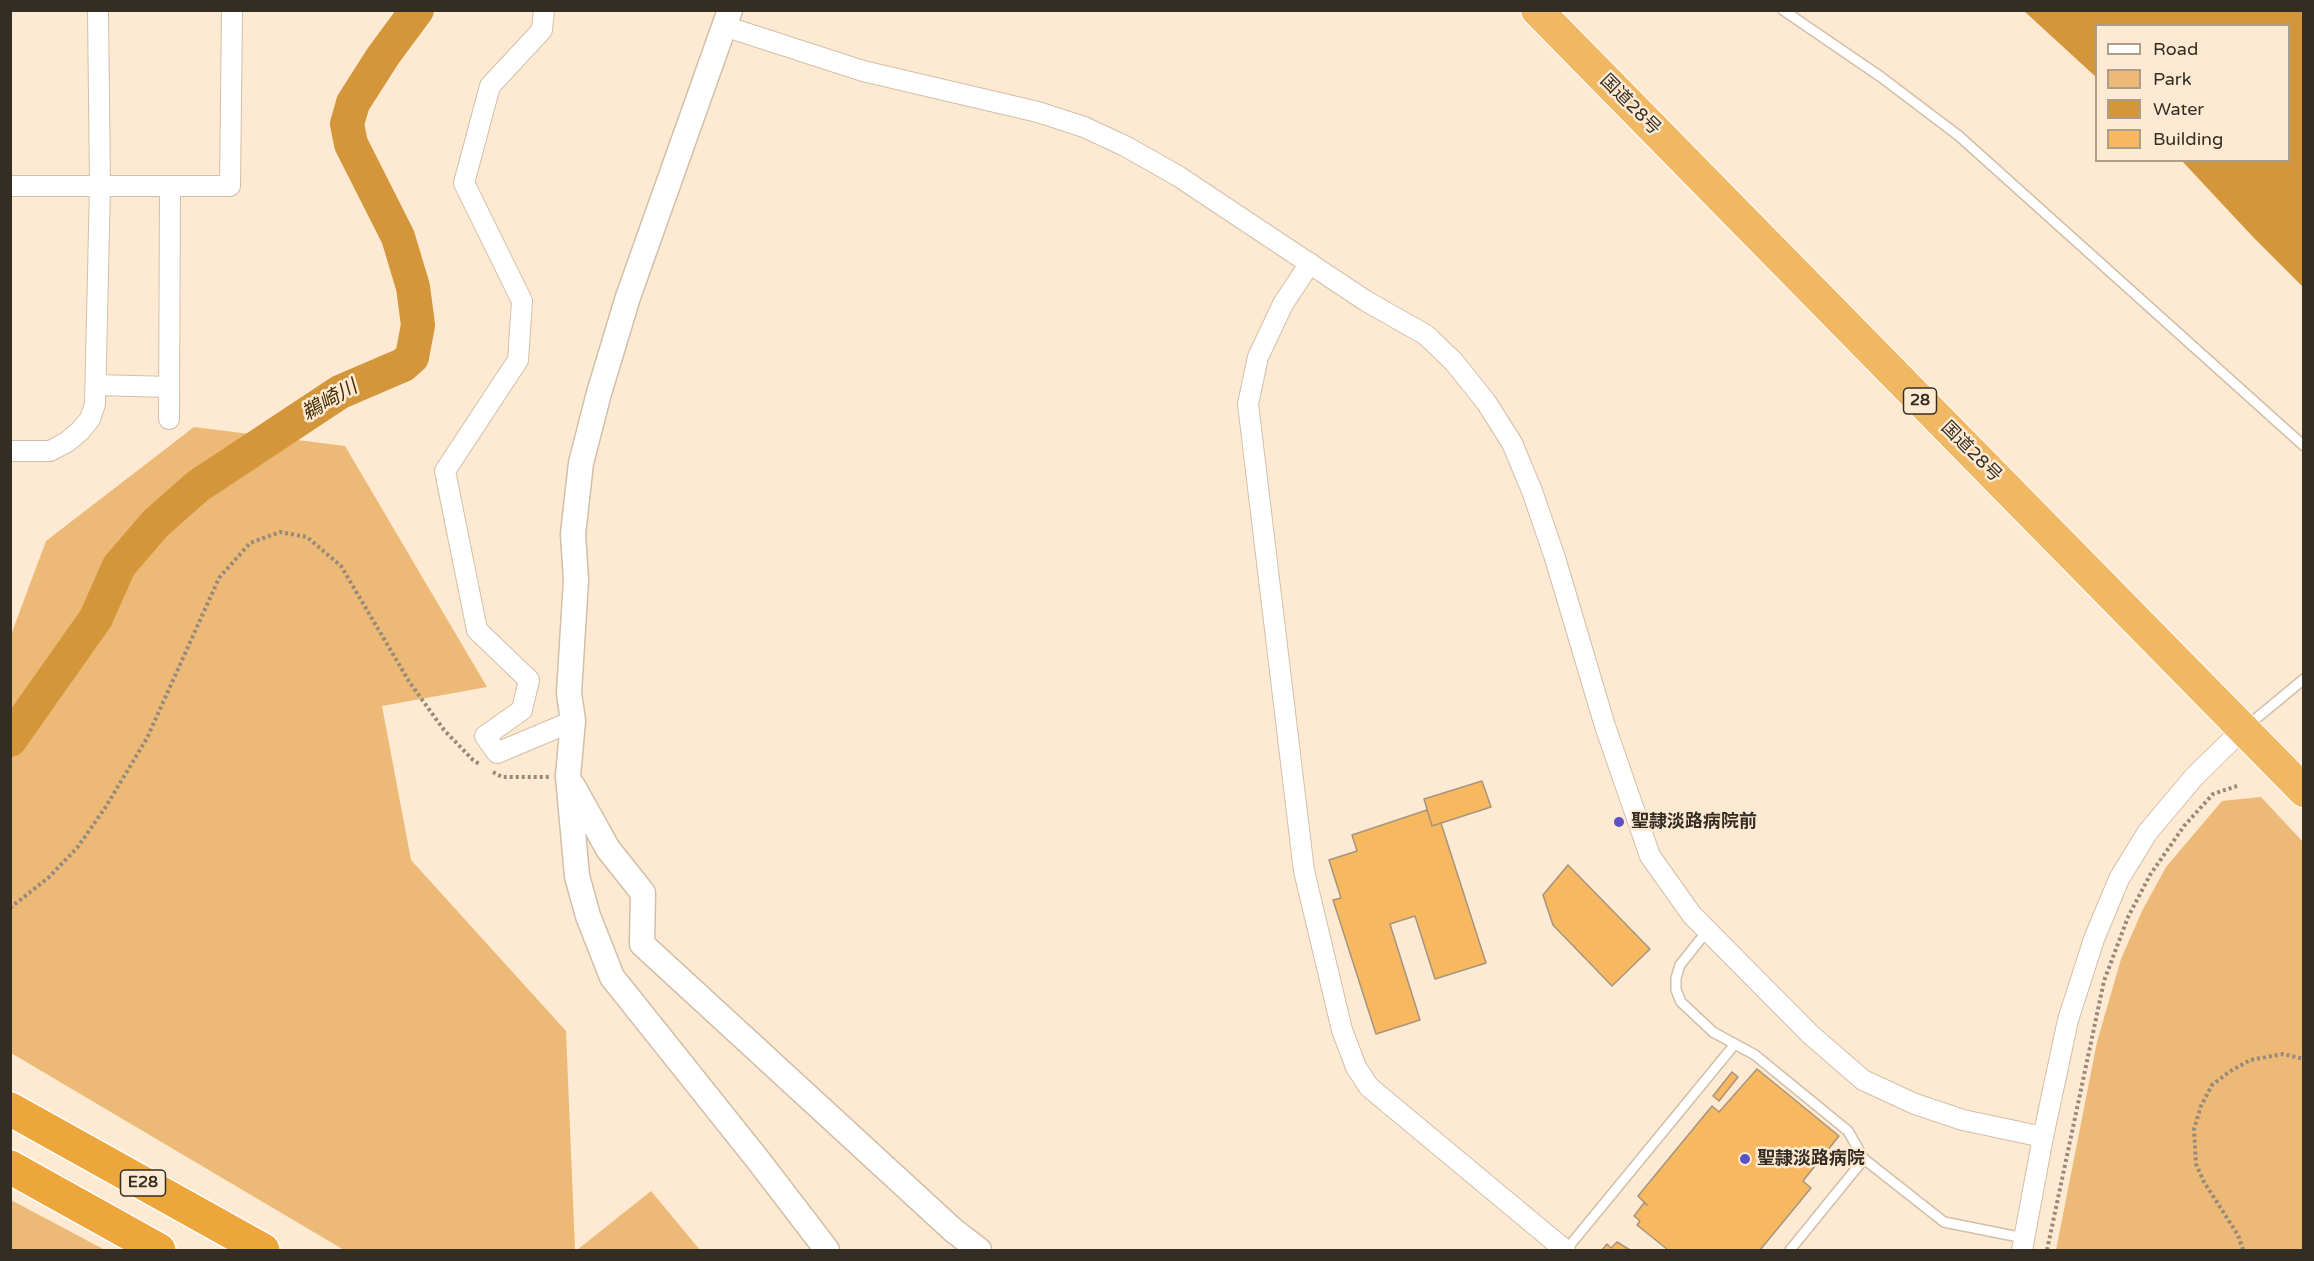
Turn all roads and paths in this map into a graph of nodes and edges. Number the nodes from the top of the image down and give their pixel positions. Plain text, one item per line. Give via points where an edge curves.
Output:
1 (98, 10) edge
2 (232, 10) edge
3 (544, 10) edge
4 (1537, 10) edge
5 (1783, 10) edge
6 (727, 18) edge
7 (10, 186) edge
8 (100, 186) junction
9 (170, 187) junction
10 (1310, 263) junction
11 (97, 385) junction
12 (169, 387) junction
13 (169, 419) dead end
14 (2304, 446) edge
15 (10, 451) edge
16 (2304, 679) edge
17 (573, 721) junction
18 (2243, 729) junction
19 (483, 766) dead end
20 (492, 772) dead end
21 (568, 776) junction
22 (2237, 786) dead end
23 (2304, 791) edge
24 (10, 908) edge
25 (1707, 930) junction
26 (1736, 1044) junction
27 (2304, 1059) edge
28 (16, 1112) edge
29 (2043, 1137) junction
30 (1864, 1159) junction
31 (10, 1167) edge
32 (2023, 1244) edge
33 (159, 1251) edge
34 (263, 1251) edge
35 (827, 1251) edge
36 (979, 1251) edge
37 (1566, 1251) edge
38 (1790, 1251) edge
39 (2047, 1251) edge
40 (2243, 1251) edge

1 - 8 street
2 - 9 street via 230,186
3 - 17 street via 542,30 490,86 464,183 522,301 518,360 445,471 477,630 529,680 522,710 485,736 497,753
4 - 18 highway, 国道28号 / 28
5 - 14 lane via 1881,76 1959,136
6 - 10 street via 863,71 1038,112 1084,127 1178,176
6 - 17 street via 628,297 581,463 573,534 576,580 569,693
7 - 8 street
8 - 9 street
8 - 11 street
9 - 12 street
10 - 25 street via 1426,335 1455,362 1512,443 1555,558 1605,726 1650,856
10 - 37 street via 1283,304 1258,357 1248,404 1304,871 1342,1030 1356,1067 1369,1087
11 - 12 street
11 - 15 street via 90,419 67,442 50,451
12 - 13 street
16 - 18 lane
17 - 21 street
18 - 23 highway, 国道28号 / 28
18 - 29 street via 2194,777 2147,833 2119,879 2094,939 2068,1020
19 - 24 path via 444,730 410,683 341,566 307,537 280,532 250,543 219,578 147,738 105,808 70,855
20 - 21 path via 502,777
21 - 35 street via 577,876 612,977
21 - 36 street via 608,849 643,893 642,944
22 - 39 path via 2212,794 2184,826 2150,875 2128,917 2104,981
25 - 26 lane via 1680,965 1676,990 1681,1002 1713,1032
25 - 29 street via 1810,1034 1863,1080 1963,1120
26 - 30 lane via 1848,1131
26 - 37 lane
27 - 40 path via 2283,1054 2250,1060 2229,1072 2212,1085 2196,1122 2196,1164 2238,1235
28 - 34 highway, E28
29 - 32 street
30 - 32 lane via 1944,1222
30 - 38 lane
31 - 33 highway

